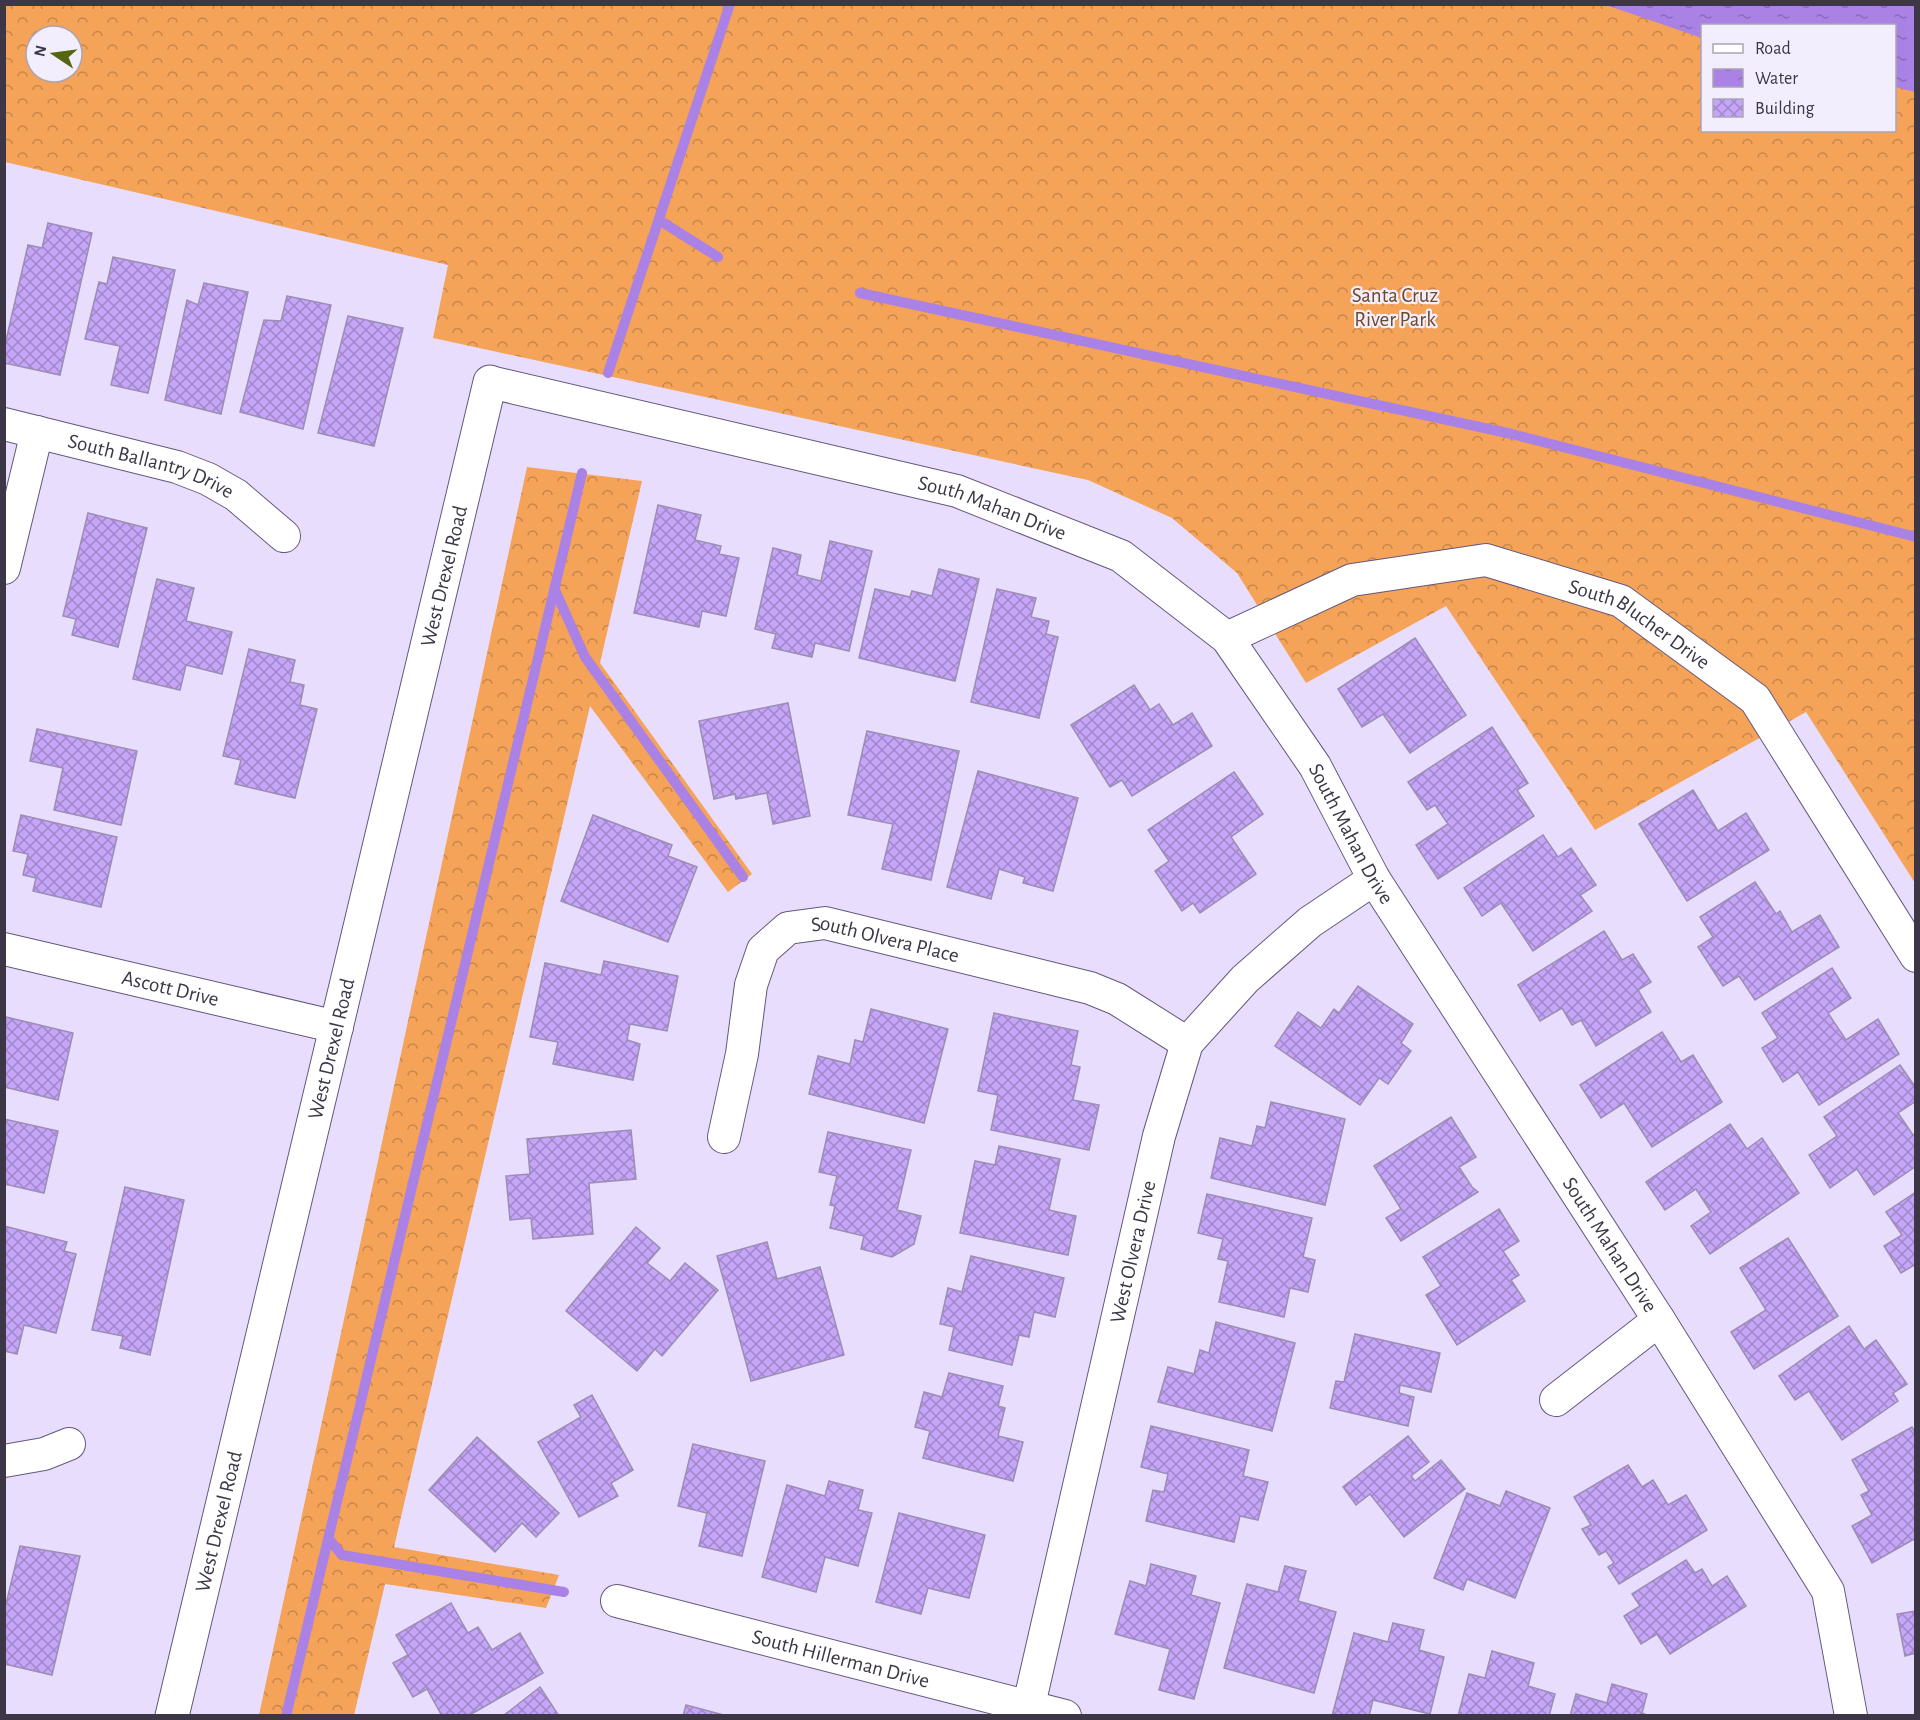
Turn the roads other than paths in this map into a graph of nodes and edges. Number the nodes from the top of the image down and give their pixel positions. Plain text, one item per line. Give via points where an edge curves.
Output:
1 (490, 382) joint
2 (4, 424) edge
3 (37, 432) junction
4 (284, 536) dead end
5 (4, 568) edge
6 (1227, 638) junction
7 (1374, 879) junction
8 (4, 949) edge
9 (1916, 956) edge
10 (337, 1027) junction
11 (1187, 1043) junction
12 (724, 1137) dead end
13 (1659, 1320) junction
14 (1556, 1400) dead end
15 (69, 1444) dead end
16 (4, 1461) edge
17 (617, 1601) dead end
18 (1029, 1705) junction
19 (172, 1716) edge
20 (1065, 1716) edge
21 (1851, 1716) edge

1 - 6 street, South Mahan Drive via 957,491 1121,556
1 - 10 street, West Drexel Road
2 - 3 street, South Ballantry Drive
3 - 4 street, South Ballantry Drive via 177,467 208,479 236,495
3 - 5 street
6 - 7 street, South Mahan Drive via 1315,766
6 - 9 street, South Blucher Drive via 1352,580 1486,560 1621,600 1755,699
7 - 11 street, West Olvera Drive via 1310,922 1245,979
7 - 13 street, South Mahan Drive
8 - 10 street, Ascott Drive
10 - 19 street, West Drexel Road
11 - 12 street, South Olvera Place via 1117,999 1090,988 825,923 788,928 763,950 751,985 742,1054
11 - 18 street, West Olvera Drive via 1158,1136
13 - 14 street
13 - 21 street, South Mahan Drive via 1828,1591
15 - 16 street via 44,1454
17 - 18 street, South Hillerman Drive
18 - 20 street, South Hillerman Drive

